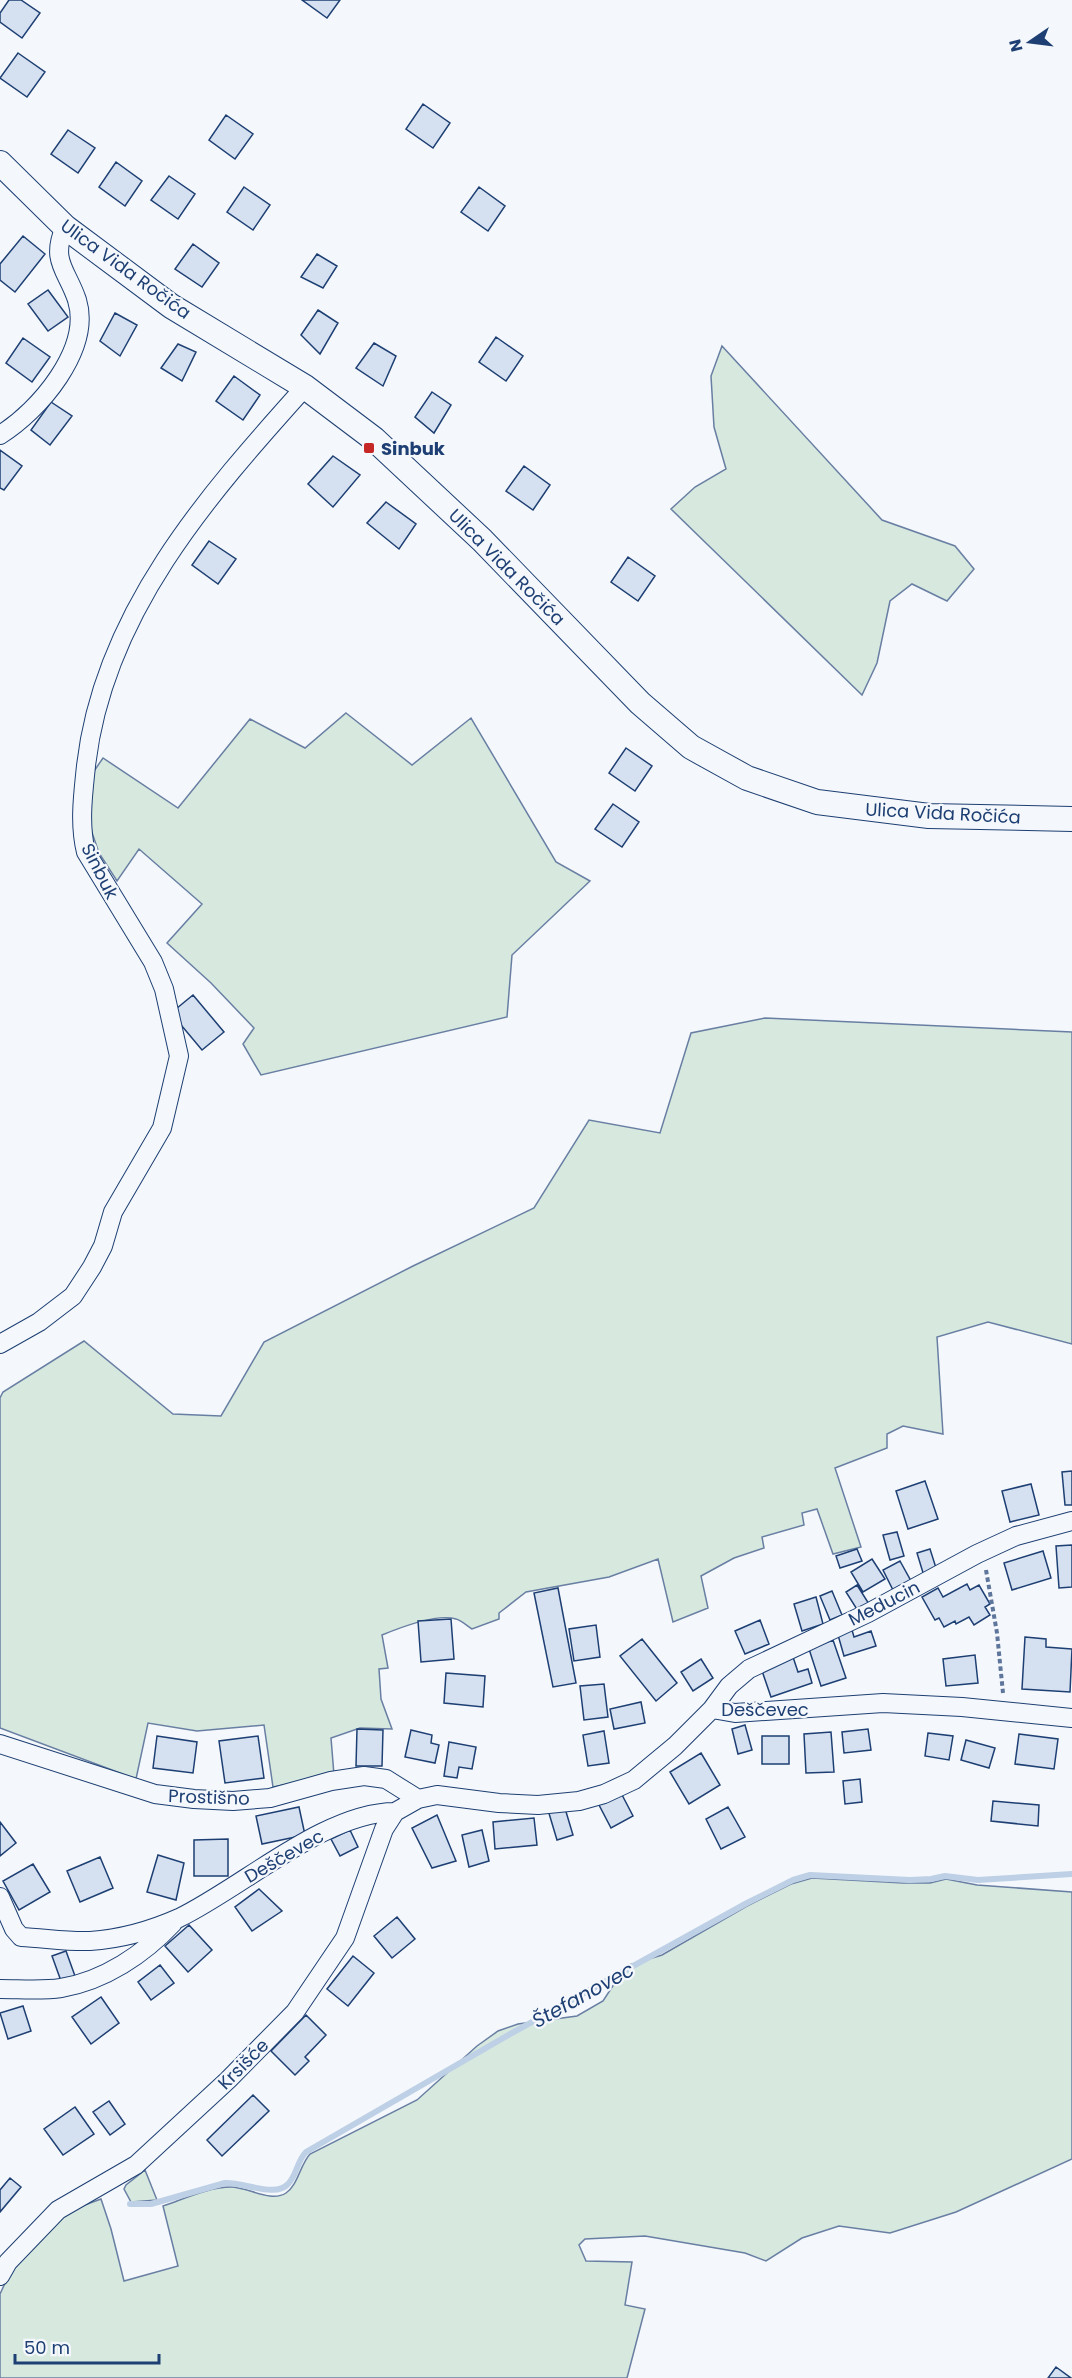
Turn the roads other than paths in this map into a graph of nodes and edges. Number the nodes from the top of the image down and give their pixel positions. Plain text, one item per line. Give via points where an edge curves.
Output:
1 (0, 163) edge
2 (65, 227) junction
3 (305, 387) junction
4 (0, 435) edge
5 (1072, 819) edge
6 (0, 1344) edge
7 (1072, 1521) edge
8 (712, 1709) junction
9 (1072, 1719) edge
10 (0, 1744) edge
11 (418, 1798) junction
12 (395, 1812) junction
13 (0, 1896) edge
14 (178, 1918) junction
15 (0, 1989) edge
16 (0, 2276) edge

1 - 2 main road, Ulica Vida Ročića
2 - 3 main road, Ulica Vida Ročića via 171,306
2 - 4 street via 58,246 59,258 77,300 80,329 76,342 60,374 38,402 16,426
3 - 5 main road, Ulica Vida Ročića via 374,439 482,540 640,703 691,747 747,778 817,802 929,816
3 - 6 street, Sinbuk via 233,466 168,554 122,638 95,711 88,743 81,832 86,852 153,962 164,989 179,1056 162,1128 113,1212 92,1267 73,1296 39,1322
7 - 8 street, Meducin via 1016,1536 983,1551 867,1613 749,1669 729,1686
8 - 9 street, Deščevec via 735,1713 883,1703
8 - 11 street, Deščevec via 634,1780 604,1794 579,1801 538,1804 458,1796
10 - 11 street, Prostišno via 155,1794 233,1801 270,1798 364,1776 386,1779
11 - 12 street
12 - 14 street, Deščevec via 367,1814 339,1825
12 - 16 street, Krsišće via 384,1829 345,1938 295,2012 136,2165 58,2210 8,2262
13 - 14 street, Deščevec via 21,1937 90,1941 128,1936
14 - 15 street, Deščevec via 138,1954 97,1979 60,1988

